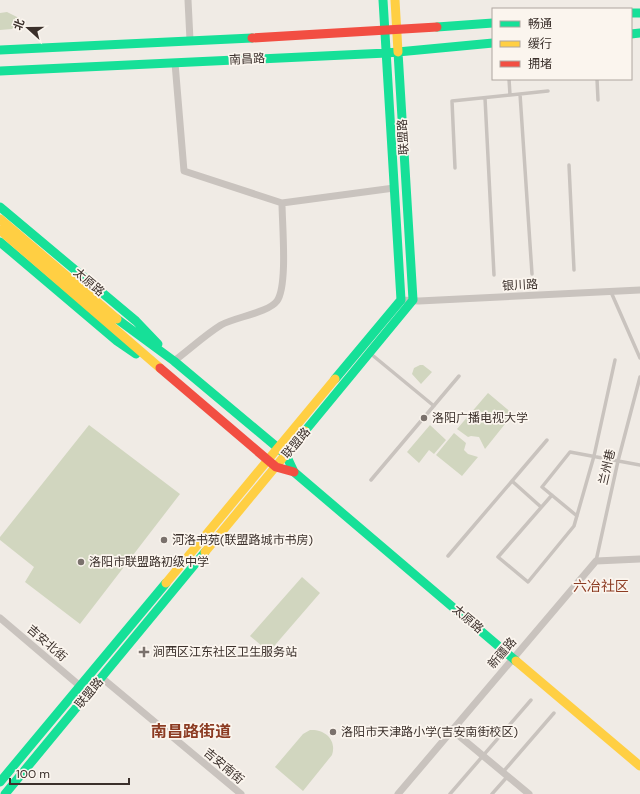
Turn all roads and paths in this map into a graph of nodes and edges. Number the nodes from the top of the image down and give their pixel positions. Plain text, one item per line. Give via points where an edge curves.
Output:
1 (188, 0) edge
2 (383, 0) edge
3 (395, 0) edge
4 (492, 23) edge
5 (397, 30) junction
6 (385, 31) junction
7 (190, 40) junction
8 (492, 43) edge
9 (0, 50) edge
10 (398, 52) junction
11 (387, 53) junction
12 (175, 63) junction
13 (0, 71) edge
14 (509, 80) edge
15 (597, 80) edge
16 (548, 91) dead end
17 (520, 94) junction
18 (510, 95) junction
19 (485, 98) junction
20 (598, 100) dead end
21 (569, 165) dead end
22 (455, 168) dead end
23 (394, 188) junction
24 (282, 203) junction
25 (0, 207) edge
26 (0, 219) edge
27 (0, 230) edge
28 (0, 242) edge
29 (574, 270) dead end
30 (532, 274) dead end
31 (494, 275) dead end
32 (640, 290) edge
33 (611, 292) junction
34 (401, 300) junction
35 (413, 300) junction
36 (370, 354) junction
37 (640, 358) edge
38 (615, 360) dead end
39 (174, 361) junction
40 (166, 375) junction
41 (459, 376) dead end
42 (640, 377) edge
43 (434, 406) junction
44 (547, 440) dead end
45 (278, 448) junction
46 (286, 456) junction
47 (594, 456) junction
48 (267, 460) junction
49 (618, 461) junction
50 (640, 465) edge
51 (276, 467) junction
52 (294, 472) junction
53 (371, 480) dead end
54 (512, 481) junction
55 (552, 495) junction
56 (542, 507) junction
57 (577, 516) junction
58 (448, 556) dead end
59 (640, 559) edge
60 (596, 561) junction
61 (0, 618) edge
62 (513, 657) junction
63 (102, 678) junction
64 (80, 686) junction
65 (531, 700) dead end
66 (554, 713) dead end
67 (452, 730) junction
68 (483, 756) junction
69 (640, 766) edge
70 (505, 774) junction
71 (0, 782) edge
72 (5, 794) edge
73 (241, 794) edge
74 (398, 794) edge
75 (450, 794) edge
76 (492, 794) edge
77 (529, 794) edge

1 - 7 street
2 - 6 main road, 联盟路
3 - 5 main road, 联盟路
4 - 5 main road, 南昌路
5 - 6 main road, 南昌路
5 - 10 main road, 联盟路
6 - 7 main road, 南昌路
6 - 11 main road, 联盟路
7 - 9 main road, 南昌路
8 - 10 main road, 南昌路
10 - 11 main road, 南昌路
10 - 35 main road, 联盟路
11 - 12 main road, 南昌路
11 - 23 main road, 联盟路
12 - 13 main road, 南昌路
12 - 24 street via 184,171
14 - 18 lane
15 - 20 lane
16 - 17 lane
17 - 18 lane
17 - 30 lane
18 - 19 lane
19 - 22 lane via 452,101
19 - 31 lane
21 - 29 lane
23 - 24 street
23 - 34 main road, 联盟路
24 - 39 street via 283,268 281,293 277,301 269,307 222,325
25 - 39 main road, 太原路 via 136,321
26 - 39 main road, 太原路 via 127,327
27 - 40 main road, 太原路
28 - 40 main road, 太原路 via 117,341
32 - 33 street, 银川路
33 - 35 street, 银川路
33 - 37 lane
34 - 35 street, 银川路
34 - 45 main road, 联盟路
35 - 36 main road, 联盟路
36 - 43 lane
36 - 46 main road, 联盟路
38 - 47 lane
39 - 45 main road, 太原路
40 - 48 main road, 太原路
41 - 43 lane
42 - 49 lane, 兰州巷
43 - 53 lane
44 - 54 lane
45 - 46 main road, 太原路
45 - 48 main road, 联盟路
46 - 51 main road, 联盟路
46 - 52 main road, 太原路
47 - 49 lane
47 - 55 lane via 570,452 542,487
47 - 57 lane
48 - 51 main road, 太原路
48 - 64 main road, 联盟路
49 - 50 lane
49 - 60 lane, 兰州巷
51 - 52 main road, 太原路
51 - 63 main road, 联盟路
52 - 62 main road, 太原路
54 - 56 lane
54 - 58 lane
55 - 56 lane
55 - 57 lane
56 - 57 lane via 498,557 528,582 574,526
59 - 60 street
60 - 62 street, 新疆路
61 - 64 street, 吉安北街
62 - 67 street, 新疆路
62 - 69 main road, 太原路
63 - 72 main road, 联盟路
63 - 73 street, 吉安南街
64 - 71 main road, 联盟路
65 - 68 lane
66 - 70 lane
67 - 68 street
67 - 74 street, 新疆路
68 - 70 street
68 - 75 lane
70 - 76 lane
70 - 77 street

